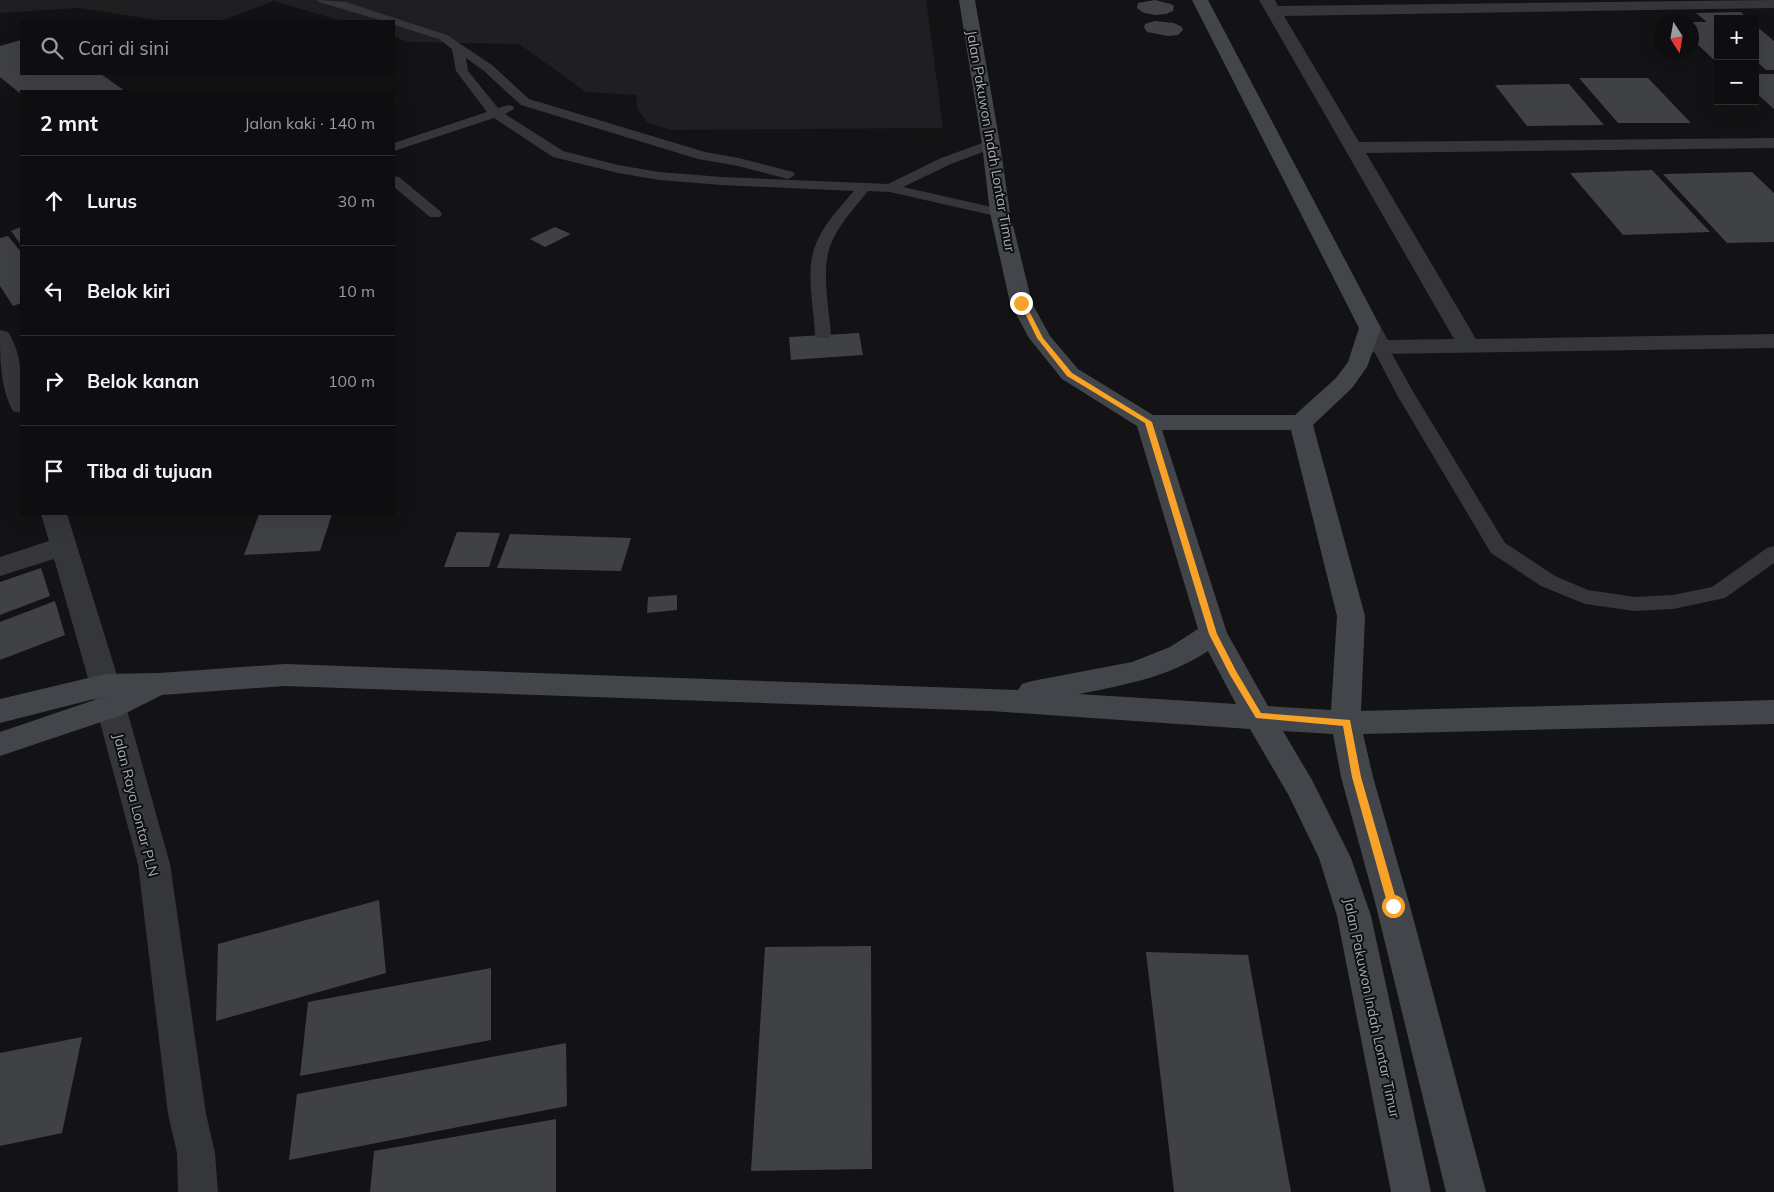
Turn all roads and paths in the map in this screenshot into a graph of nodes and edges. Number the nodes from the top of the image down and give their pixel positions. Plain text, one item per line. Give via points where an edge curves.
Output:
1 (323, 0) edge
2 (967, 0) edge
3 (1200, 0) edge
4 (1774, 3) edge
5 (1270, 6) edge
6 (391, 20) edge
7 (395, 21) edge
8 (458, 49) junction
9 (525, 102) junction
10 (496, 114) junction
11 (1774, 143) edge
12 (991, 144) junction
13 (395, 147) edge
14 (1354, 148) junction
15 (395, 181) edge
16 (829, 185) junction
17 (864, 187) junction
18 (890, 188) junction
19 (435, 214) dead end
20 (1000, 214) junction
21 (1370, 328) junction
22 (823, 335) dead end
23 (0, 337) edge
24 (1774, 341) edge
25 (1469, 346) junction
26 (1380, 347) junction
27 (20, 403) edge
28 (1148, 422) junction
29 (1301, 423) junction
30 (54, 515) edge
31 (63, 546) junction
32 (1774, 553) edge
33 (0, 567) edge
34 (1213, 634) junction
35 (108, 696) junction
36 (991, 700) junction
37 (0, 711) edge
38 (1774, 712) edge
39 (1259, 716) junction
40 (1346, 723) junction
41 (0, 744) edge
42 (198, 1192) edge
43 (1412, 1192) edge
44 (1466, 1192) edge

1 - 6 lane
2 - 12 street, Jalan Pakuwon Indah Lontar Timur
3 - 21 street
4 - 5 street
5 - 14 street
7 - 8 lane via 443,37
8 - 9 lane via 488,68
8 - 10 lane via 462,71
9 - 10 lane
9 - 16 lane via 703,156
10 - 13 lane
10 - 16 lane via 558,154 618,169 668,177
11 - 14 street
12 - 18 lane
12 - 20 street, Jalan Pakuwon Indah Lontar Timur
14 - 25 street
15 - 19 lane
16 - 17 lane
17 - 18 lane
17 - 22 lane via 827,238 820,257
18 - 20 lane
20 - 28 street, Jalan Pakuwon Indah Lontar Timur via 1021,303 1040,338 1070,374
21 - 26 street
21 - 29 street via 1359,362 1344,383
23 - 27 street
24 - 25 street
25 - 26 street
26 - 32 lane via 1498,548 1548,581 1586,597 1635,604 1673,602 1718,593
28 - 29 street
28 - 34 street, Jalan Pakuwon Indah Lontar Timur
29 - 40 street via 1351,616
30 - 31 street, Jalan Raya Lontar PLN
31 - 33 street
31 - 35 street, Jalan Raya Lontar PLN
34 - 36 street via 1180,655 1135,672
34 - 39 street, Jalan Pakuwon Indah Lontar Timur
35 - 36 street via 159,684 285,675
35 - 37 street
35 - 41 street
35 - 42 street, Jalan Raya Lontar PLN via 154,864 187,1114 196,1154
36 - 39 street
38 - 40 street
39 - 40 street
39 - 43 street, Jalan Pakuwon Indah Lontar Timur via 1335,858 1354,916
40 - 44 street via 1356,777 1393,906

